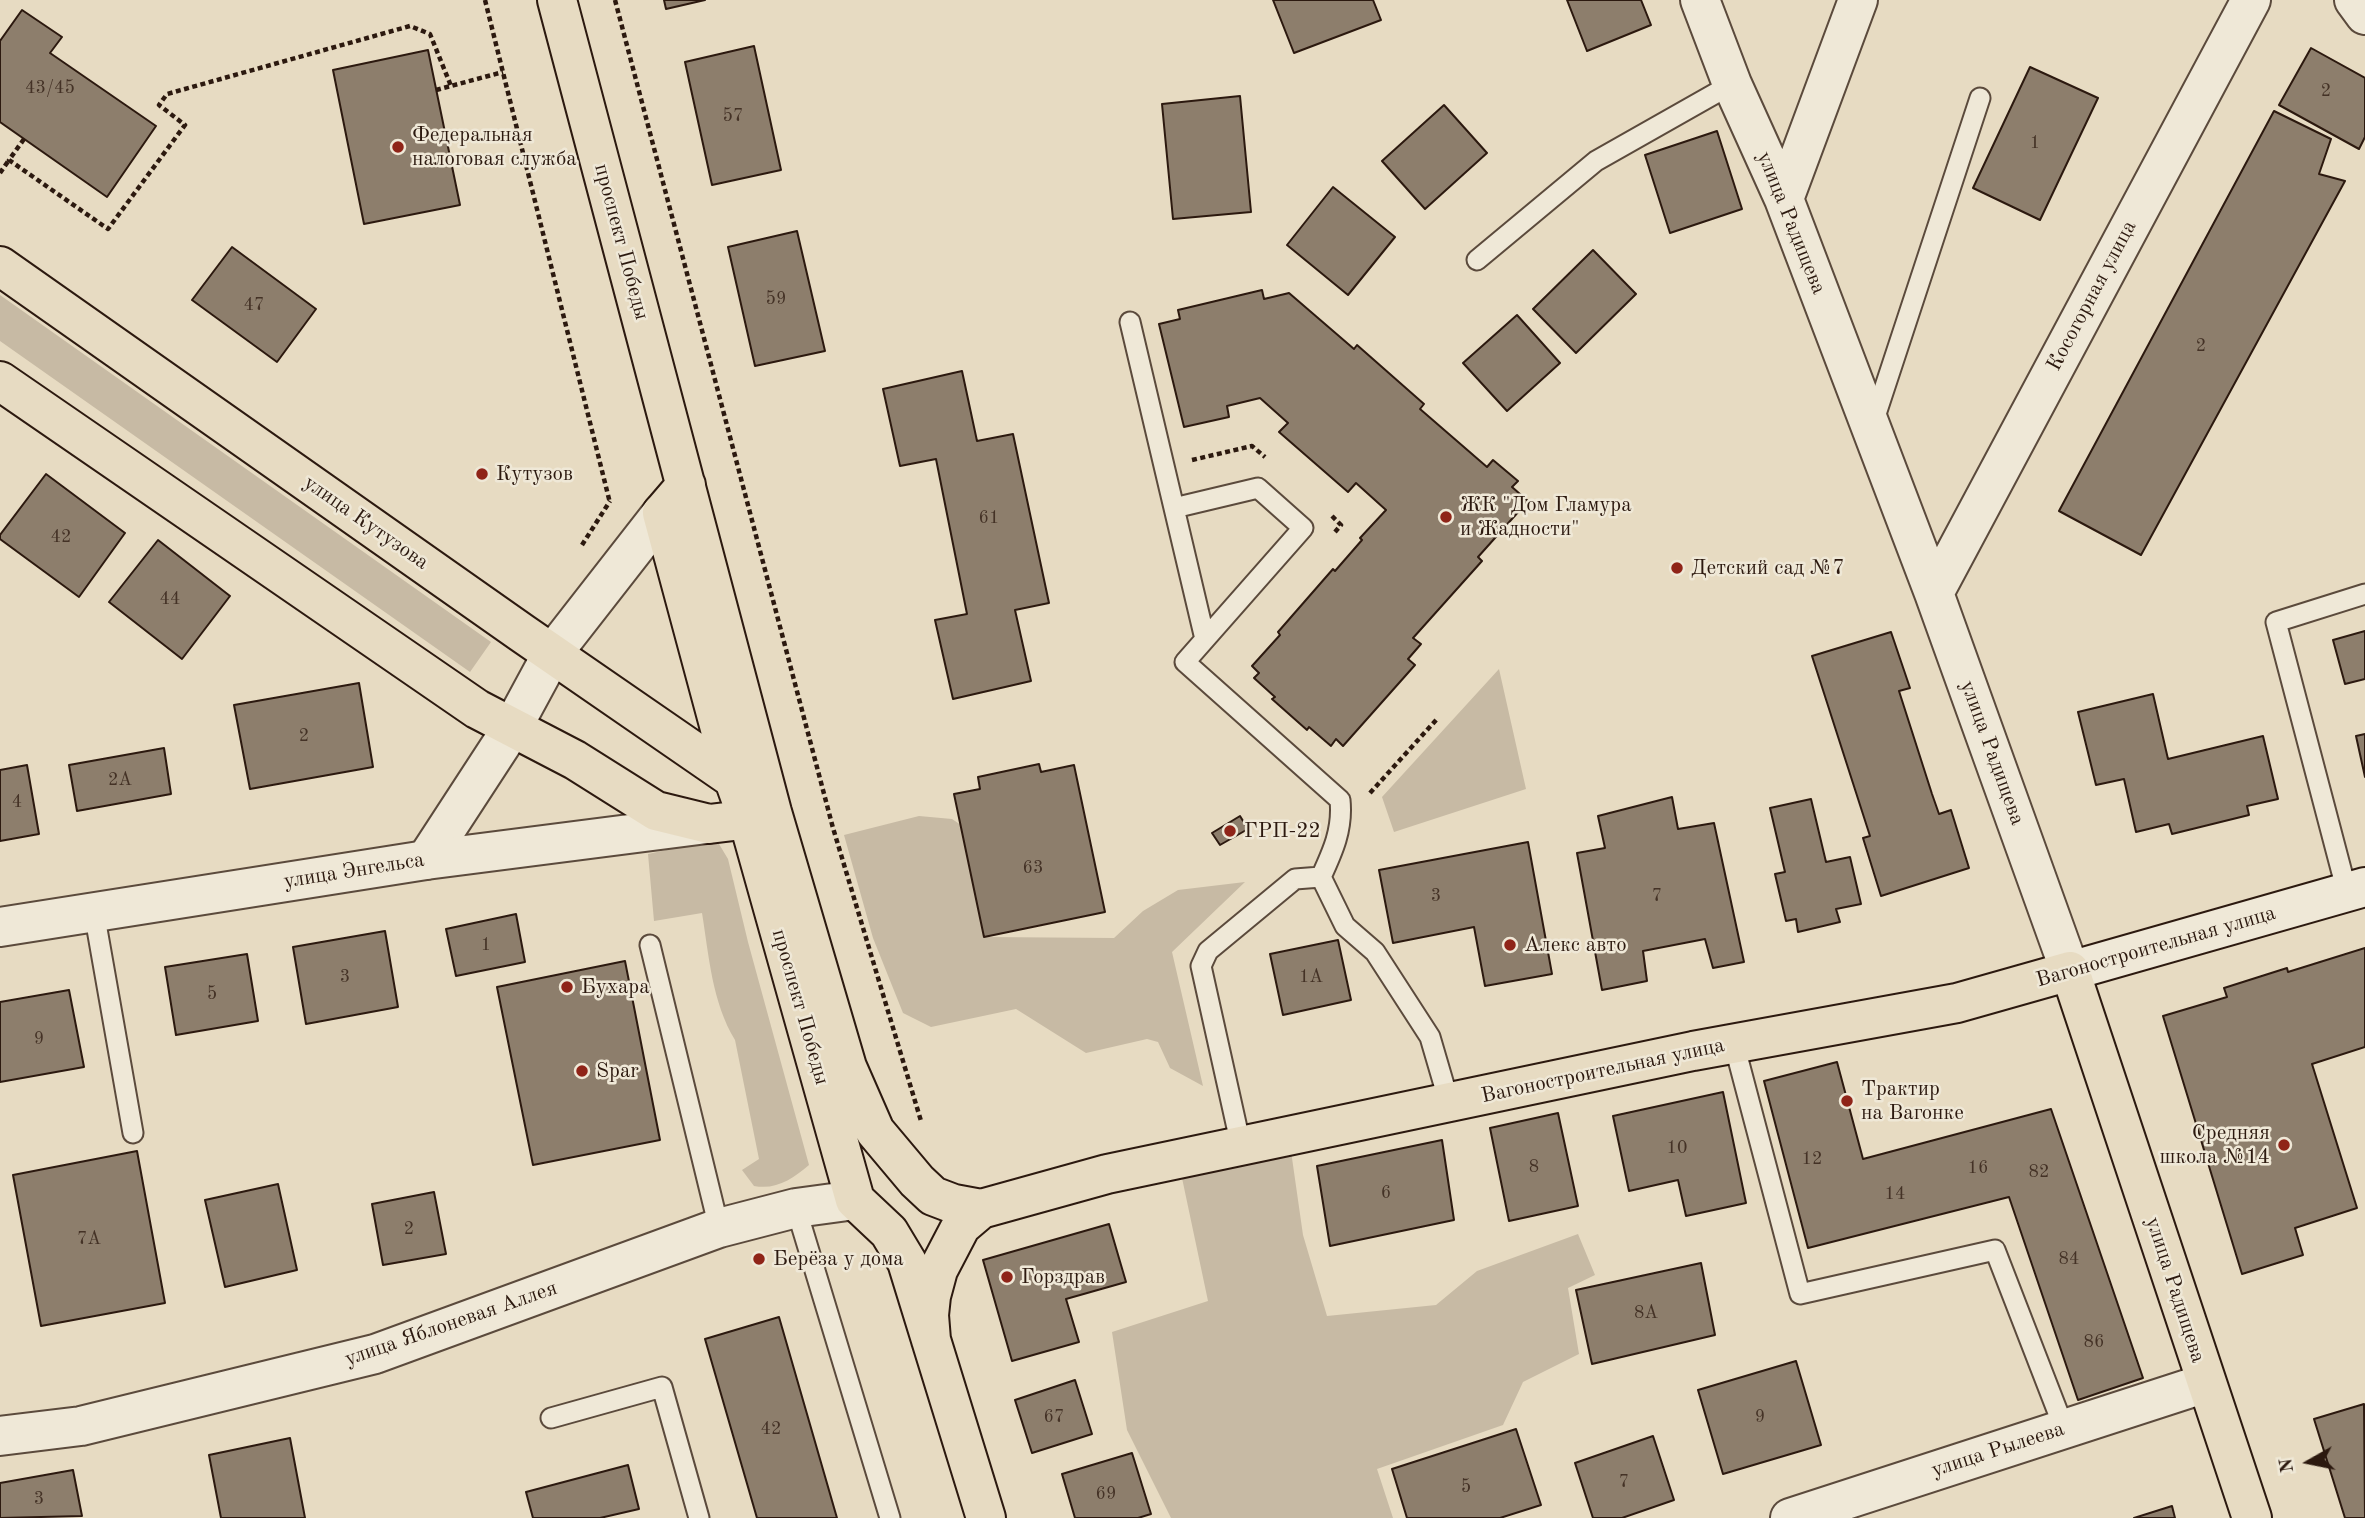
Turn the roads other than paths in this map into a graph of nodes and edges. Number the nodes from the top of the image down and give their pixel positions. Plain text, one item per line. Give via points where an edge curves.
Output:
1 (556, 0) edge
2 (1700, 0) edge
3 (1858, 0) edge
4 (2251, 0) edge
5 (2354, 0) edge
6 (2365, 15) edge
7 (1732, 84) junction
8 (1980, 98) dead end
9 (1784, 199) junction
10 (1477, 260) dead end
11 (0, 266) edge
12 (1130, 322) dead end
13 (0, 381) edge
14 (1871, 428) junction
15 (674, 499) junction
16 (1174, 508) junction
17 (1934, 593) junction
18 (2365, 594) edge
19 (1205, 639) junction
20 (552, 654) junction
21 (512, 728) junction
22 (733, 778) junction
23 (760, 815) junction
24 (709, 824) junction
25 (426, 860) junction
26 (1321, 877) junction
27 (2356, 890) edge
28 (94, 912) junction
29 (0, 927) edge
30 (650, 945) dead end
31 (2070, 971) junction
32 (1734, 1044) junction
33 (1449, 1102) junction
34 (133, 1133) dead end
35 (1241, 1146) junction
36 (855, 1200) junction
37 (796, 1208) junction
38 (981, 1209) junction
39 (719, 1228) junction
40 (931, 1340) junction
41 (2206, 1383) junction
42 (551, 1419) dead end
43 (2064, 1428) junction
44 (0, 1436) edge
45 (699, 1518) edge
46 (890, 1518) edge
47 (986, 1518) edge
48 (1790, 1518) edge
49 (2252, 1518) edge

1 - 15 main road, проспект Победы
2 - 7 street, улица Радищева
3 - 9 street
4 - 17 street, Косогорная улица
5 - 6 street
7 - 9 street, улица Радищева
7 - 10 lane via 1596,161
8 - 14 lane
9 - 14 street, улица Радищева
11 - 20 main road, улица Кутузова
12 - 16 lane
13 - 21 main road via 477,709
14 - 17 street, улица Радищева
15 - 20 street
15 - 22 main road, проспект Победы
15 - 23 main road, проспект Победы
16 - 19 lane
16 - 19 lane via 1258,488 1303,528
17 - 31 street, улица Радищева
18 - 27 lane via 2276,622
19 - 26 lane via 1185,662 1340,800 1342,818
20 - 21 street
20 - 22 main road, улица Кутузова
21 - 24 main road via 575,760 656,811
21 - 25 street
22 - 23 main road, улица Кутузова
23 - 24 main road
23 - 36 main road, проспект Победы
23 - 38 main road, проспект Победы via 847,1067 876,1131 933,1196
24 - 25 street, улица Энгельса
25 - 28 street, улица Энгельса
26 - 33 lane via 1345,926 1375,952 1430,1037
26 - 35 lane via 1295,879 1208,951 1201,966
27 - 31 street, Вагоностроительная улица
28 - 29 street, улица Энгельса
28 - 34 lane
30 - 39 lane
31 - 32 main road, Вагоностроительная улица via 1957,1003
31 - 41 main road, улица Радищева
32 - 33 main road, Вагоностроительная улица
32 - 43 lane via 1800,1294 1995,1250
33 - 35 main road, Вагоностроительная улица
35 - 38 main road, Вагоностроительная улица via 1107,1174
36 - 37 street, улица Яблоневая Аллея
36 - 40 main road via 889,1232 907,1262
37 - 39 street, улица Яблоневая Аллея
37 - 46 lane
38 - 40 main road via 961,1226 938,1270 929,1315
39 - 44 street, улица Яблоневая Аллея via 375,1354 81,1426
40 - 47 main road
41 - 43 street, улица Рылеева
41 - 49 main road, улица Радищева
42 - 45 lane via 662,1387
43 - 48 street, улица Рылеева

